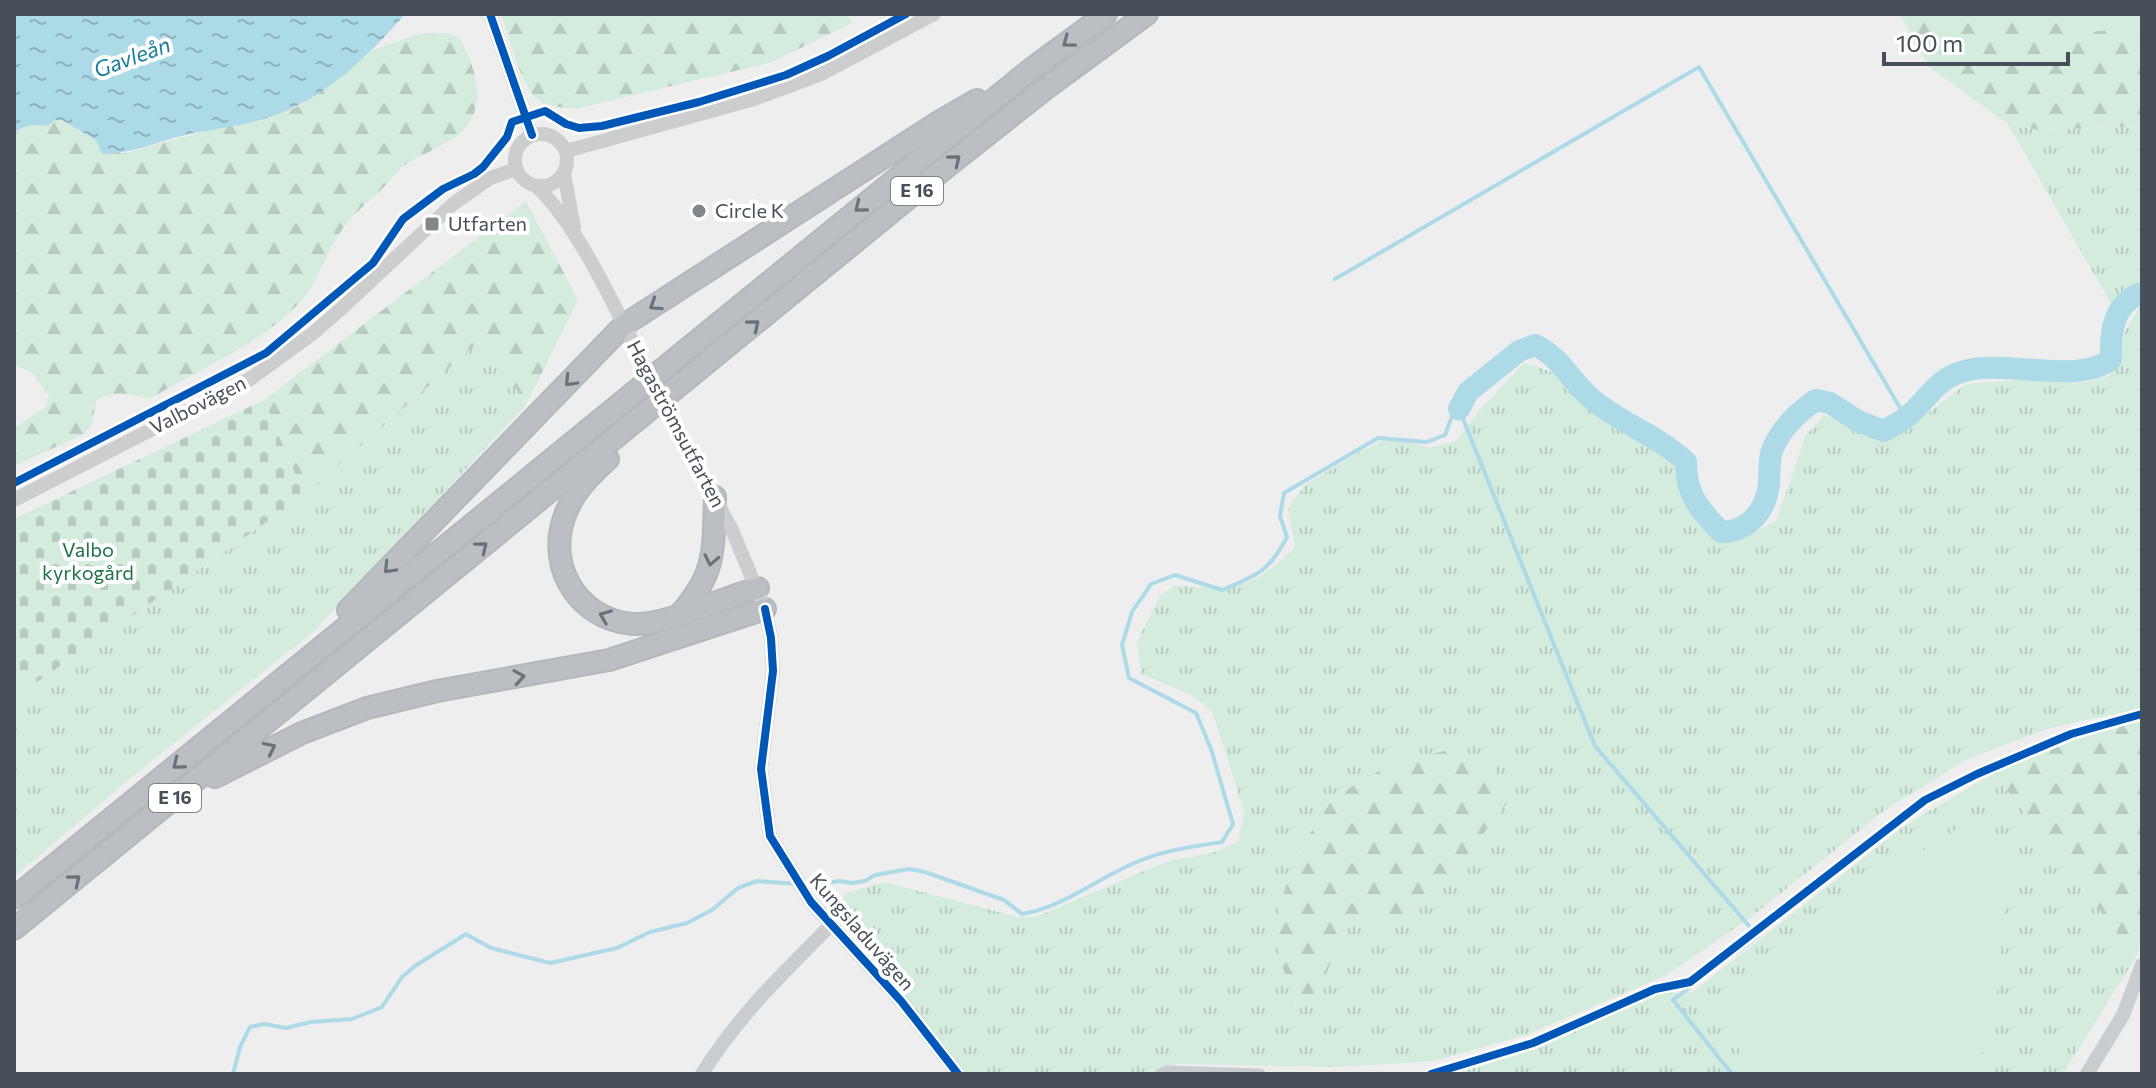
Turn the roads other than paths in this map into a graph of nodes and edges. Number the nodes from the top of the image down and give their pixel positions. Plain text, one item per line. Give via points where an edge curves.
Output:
1 (490, 14) edge
2 (934, 14) edge
3 (1106, 14) edge
4 (1147, 14) edge
5 (1030, 70) junction
6 (532, 135) junction
7 (566, 151) junction
8 (516, 169) junction
9 (564, 174) junction
10 (536, 186) junction
11 (579, 243) junction
12 (624, 325) junction
13 (694, 375) junction
14 (715, 497) junction
15 (14, 500) edge
16 (758, 588) junction
17 (765, 609) junction
18 (680, 614) junction
19 (282, 679) junction
20 (2142, 714) edge
21 (176, 797) junction
22 (14, 898) edge
23 (831, 925) junction
24 (14, 929) edge
25 (2142, 965) edge
26 (702, 1074) edge
27 (958, 1074) edge
28 (1160, 1074) edge
29 (1260, 1074) edge
30 (1431, 1074) edge
31 (2087, 1074) edge

1 - 6 street
2 - 7 main road via 795,84
3 -> 5 highway, E 16
13 -> 4 highway, E 16 via 989,133
5 -> 12 highway via 937,123
5 -> 19 highway, E 16
6 - 7 main road via 556,138
6 - 8 main road via 519,145
7 - 9 main road, Hagaströmsutfarten
8 - 10 main road, Hagaströmsutfarten via 526,183
8 - 15 main road, Valbovägen via 490,178 453,204 312,334 250,379
9 - 10 main road via 552,184
9 - 11 main road, Hagaströmsutfarten
10 - 11 main road, Hagaströmsutfarten
11 - 12 main road, Hagaströmsutfarten
12 - 14 main road, Hagaströmsutfarten, bridge
12 -> 19 highway
18 -> 13 highway via 636,624 600,616 573,592 559,543 576,493
21 -> 13 highway, E 16
14 - 16 main road, Hagaströmsutfarten
14 -> 18 highway via 711,566
16 - 17 main road, Hagaströmsutfarten
16 - 18 highway
21 -> 17 highway via 302,733 367,708 609,660
17 - 23 street, Kungsladuvägen via 773,671 761,769 770,836
19 -> 22 highway, E 16
20 - 30 street via 2071,734 1925,800 1690,982 1655,989 1533,1043
24 -> 21 highway, E 16
23 - 26 street via 757,999
23 - 27 street, Kungsladuvägen
25 - 31 street via 2123,1015
28 - 29 street

